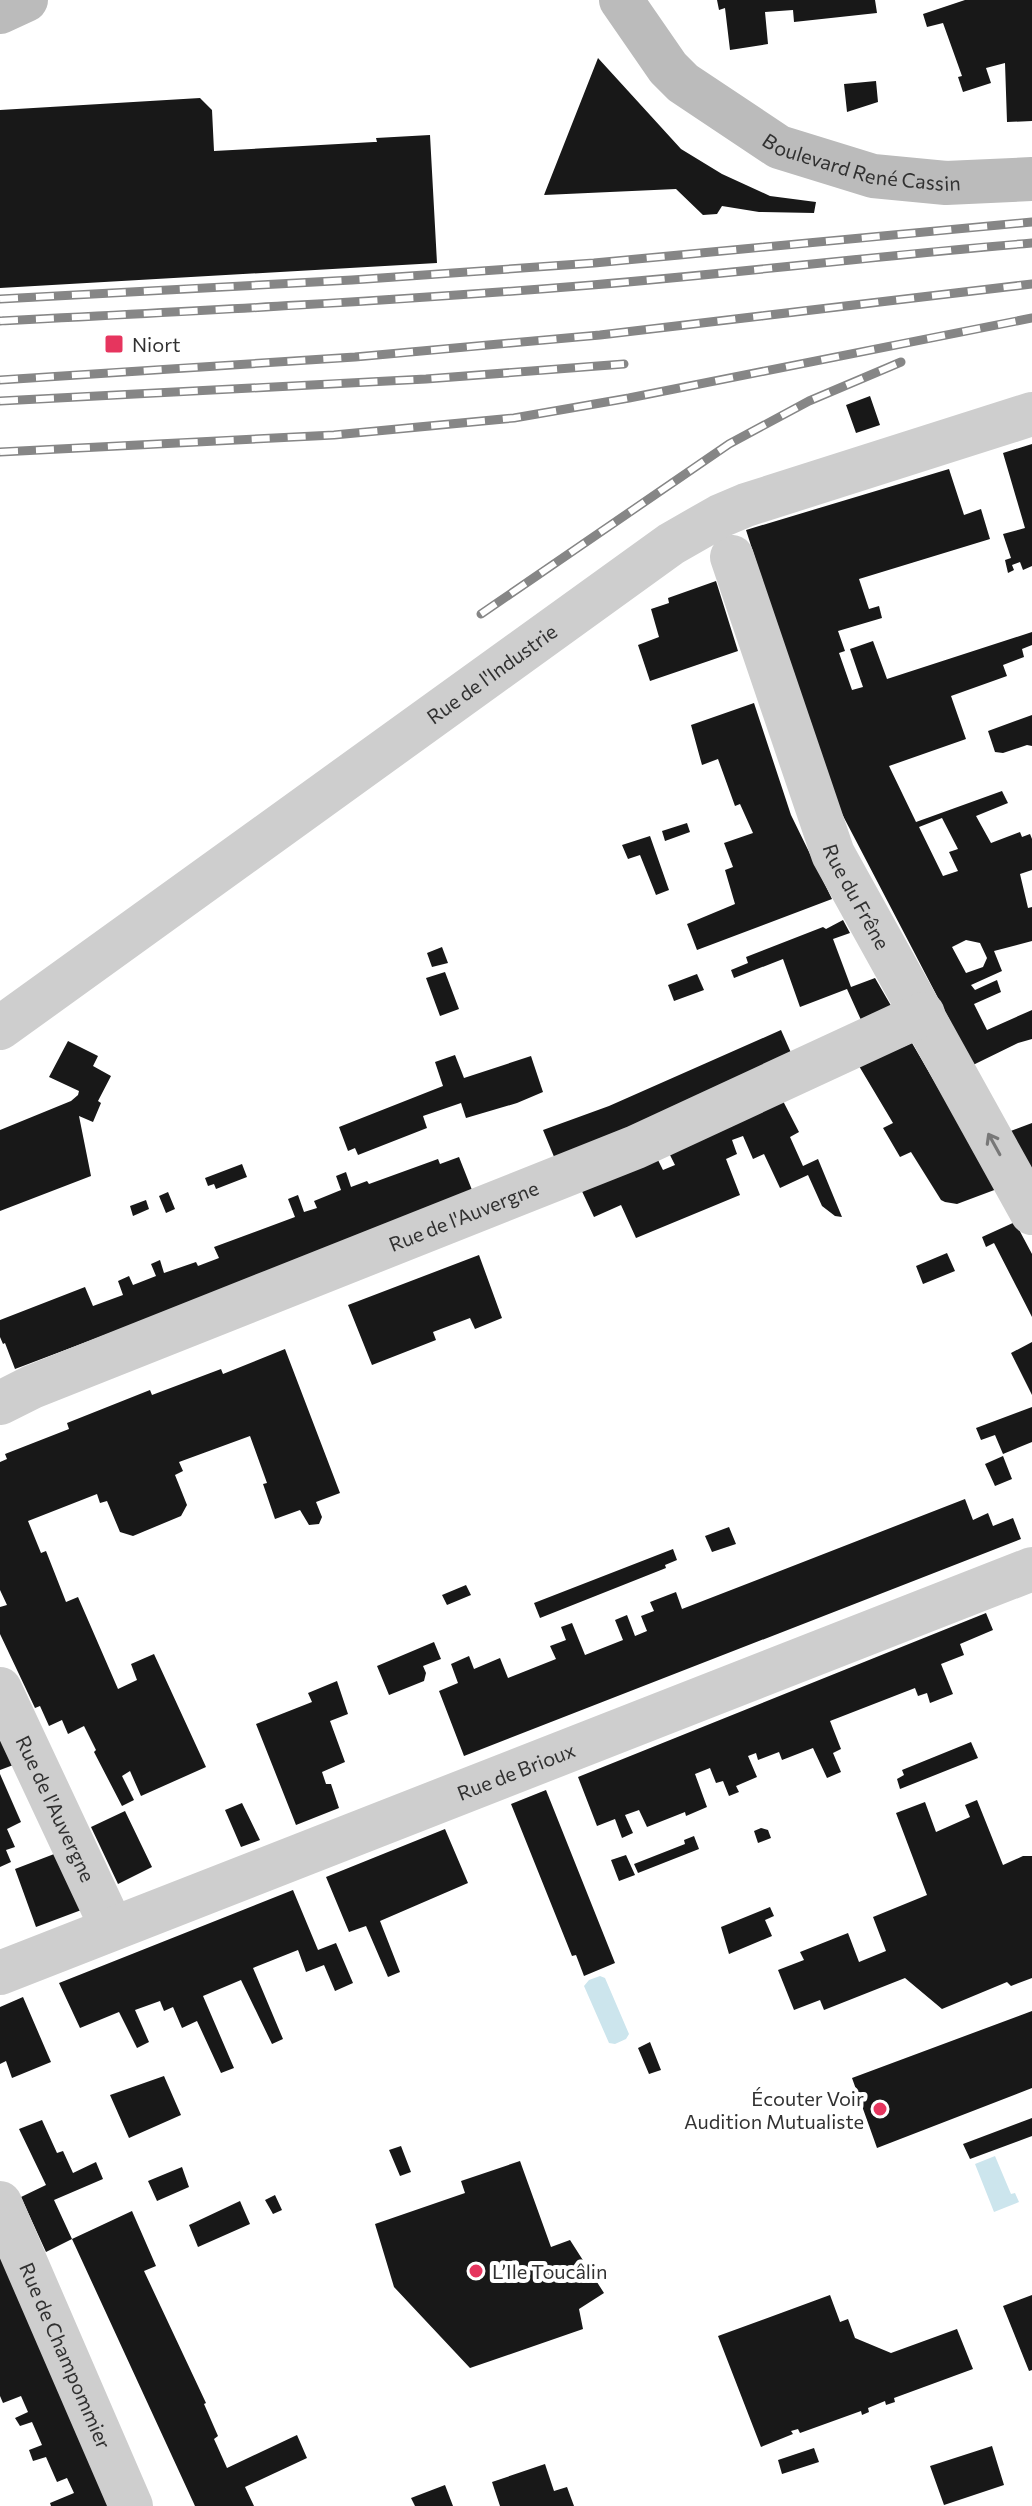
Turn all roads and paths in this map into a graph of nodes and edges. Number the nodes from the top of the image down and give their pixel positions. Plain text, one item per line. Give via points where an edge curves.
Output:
1 (26, 0) edge
2 (621, 0) edge
3 (651, 0) edge
4 (0, 12) edge
5 (705, 96) junction
6 (1032, 179) edge
7 (1032, 414) edge
8 (732, 557) dead end
9 (923, 1014) junction
10 (0, 1028) edge
11 (1032, 1213) edge
12 (0, 1403) edge
13 (1032, 1569) edge
14 (0, 1689) edge
15 (112, 1928) junction
16 (0, 1973) edge
17 (0, 2203) edge
18 (131, 2506) edge

1 - 4 main road
2 - 5 main road, Boulevard René Cassin via 668,68
3 - 5 main road, Boulevard René Cassin
5 - 6 main road, Boulevard René Cassin via 779,147 873,176 946,183
7 - 10 street, Rue de l'Industrie via 746,505 699,527
8 - 9 street, Rue du Frêne via 833,854
11 -> 9 street, Rue du Frêne
9 - 12 street, Rue de l'Auvergne via 636,1147
13 - 15 street, Rue de Brioux
14 - 15 street, Rue de l'Auvergne
15 - 16 street, Rue de Brioux
17 - 18 street, Rue de Champommier

